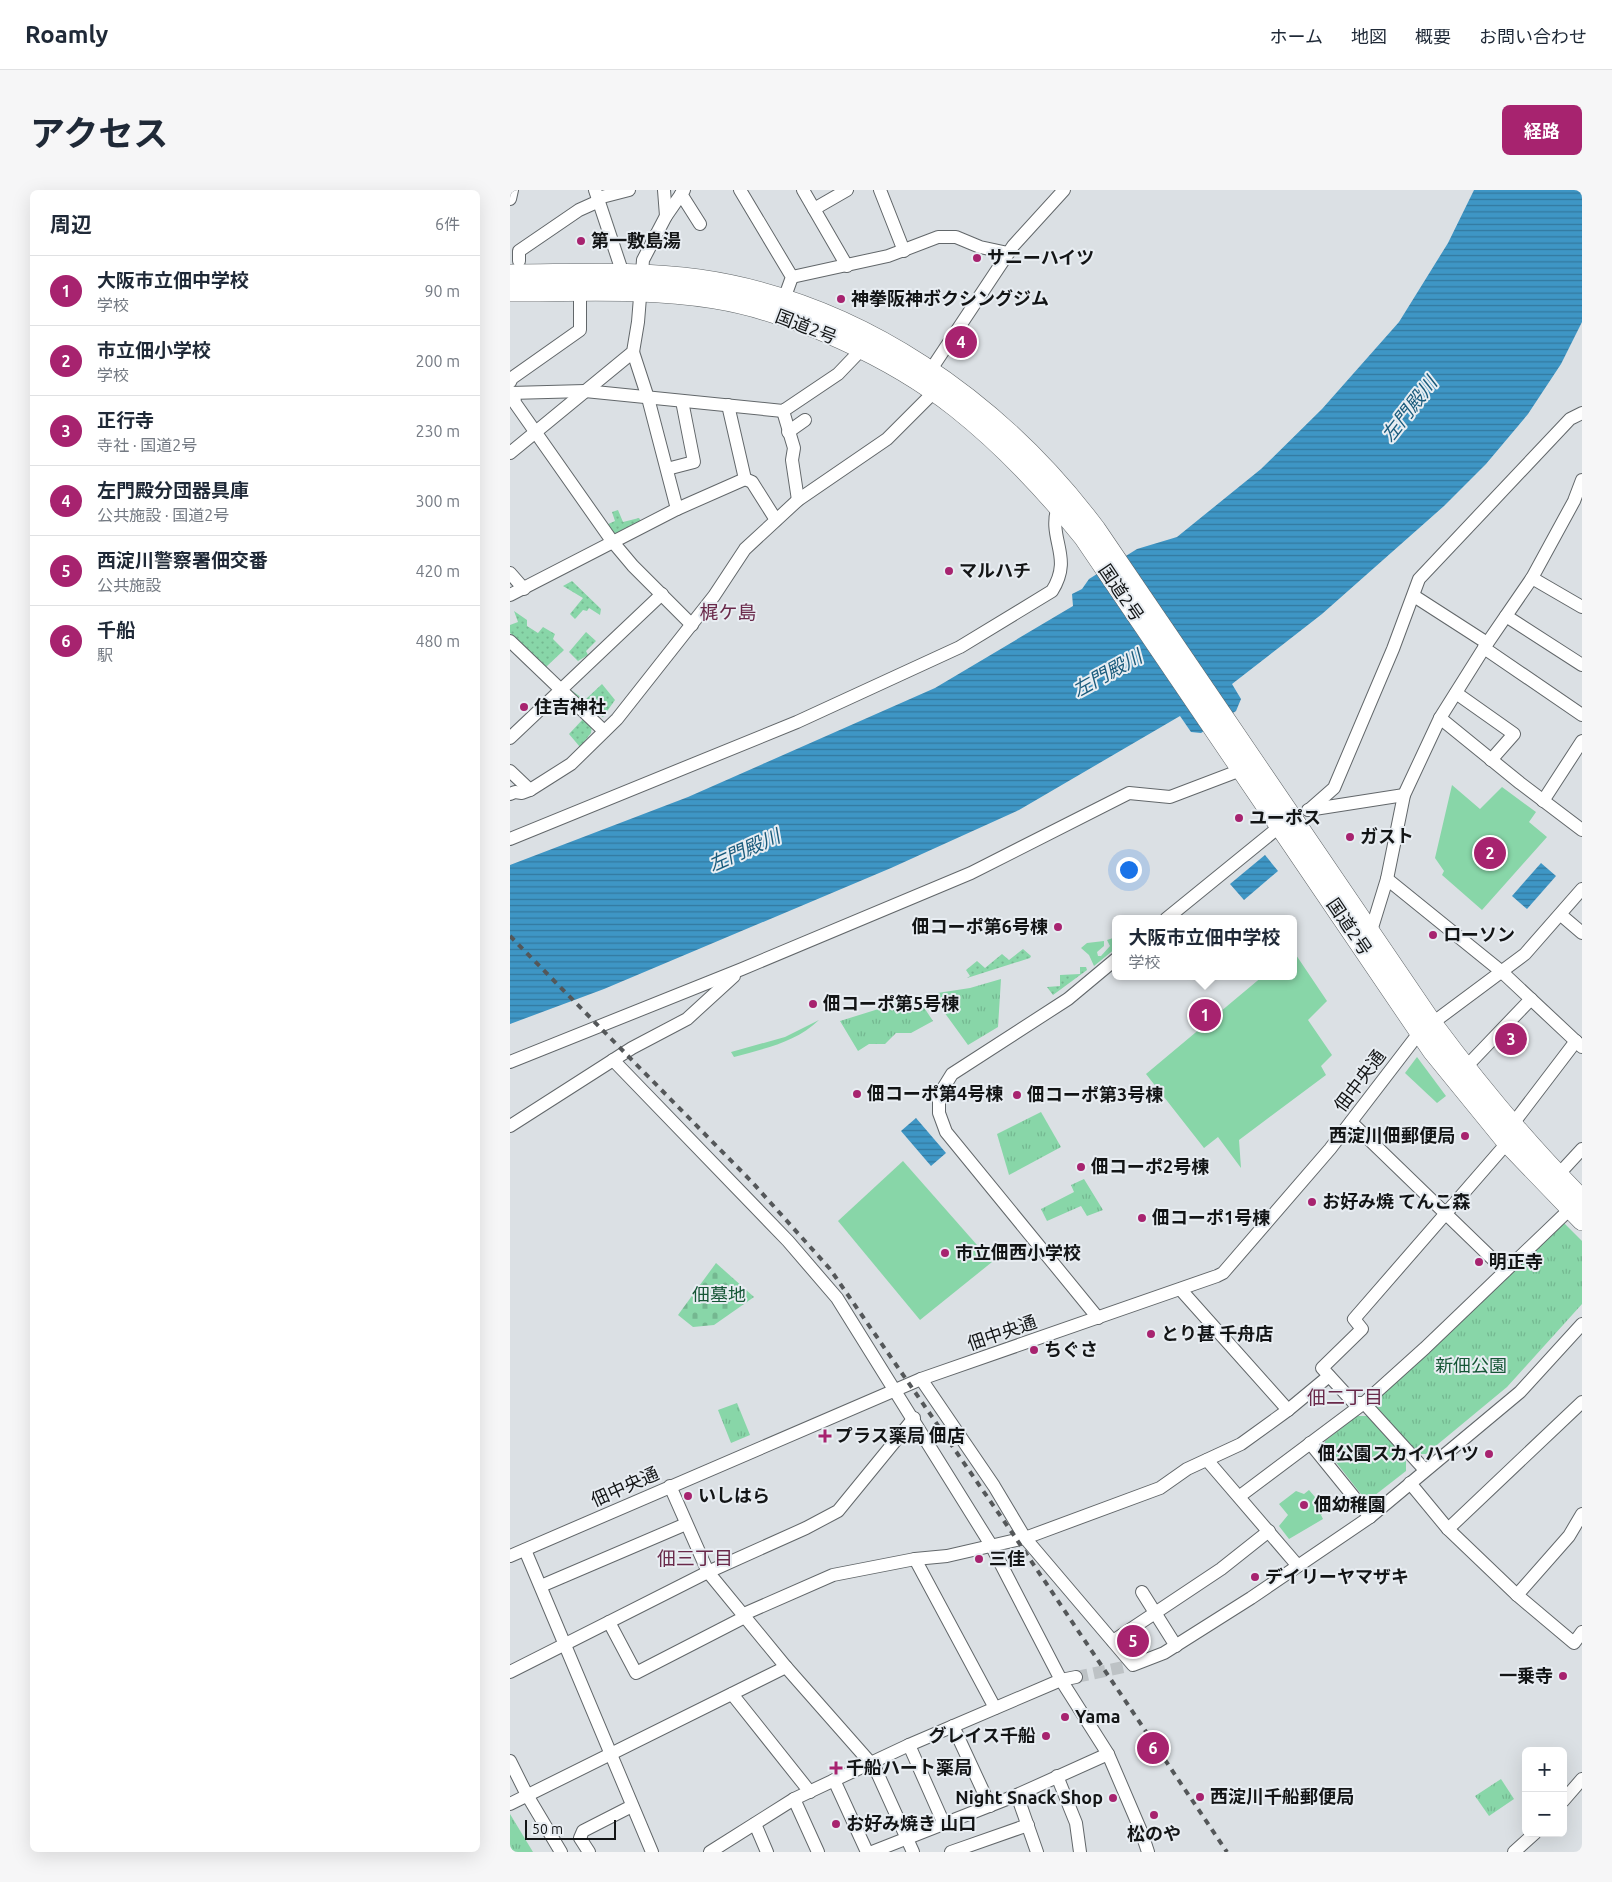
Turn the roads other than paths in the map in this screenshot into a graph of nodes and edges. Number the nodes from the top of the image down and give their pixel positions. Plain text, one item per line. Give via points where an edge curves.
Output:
1 (512, 190) edge
2 (629, 190) edge
3 (664, 190) edge
4 (740, 190) edge
5 (803, 190) edge
6 (847, 190) edge
7 (880, 190) edge
8 (1060, 191) edge
9 (682, 192) edge
10 (597, 196) edge
11 (510, 199) edge
12 (814, 209) junction
13 (666, 216) junction
14 (700, 224) dead end
15 (904, 251) junction
16 (1008, 253) junction
17 (847, 266) junction
18 (514, 267) edge
19 (622, 274) junction
20 (792, 277) junction
21 (641, 283) junction
22 (510, 292) edge
23 (580, 292) junction
24 (784, 299) junction
25 (861, 350) junction
26 (633, 352) junction
27 (930, 371) junction
28 (511, 390) edge
29 (584, 391) junction
30 (934, 392) junction
31 (648, 398) junction
32 (682, 401) junction
33 (728, 405) junction
34 (783, 411) junction
35 (1582, 413) edge
36 (805, 420) dead end
37 (536, 431) junction
38 (788, 432) junction
39 (510, 452) edge
40 (667, 469) junction
41 (745, 479) junction
42 (1582, 480) edge
43 (798, 500) junction
44 (1058, 506) junction
45 (677, 509) junction
46 (776, 520) junction
47 (1089, 533) junction
48 (612, 542) junction
49 (510, 573) edge
50 (1532, 578) junction
51 (524, 589) junction
52 (662, 594) junction
53 (510, 595) edge
54 (1414, 596) junction
55 (1582, 607) edge
56 (1506, 616) junction
57 (692, 625) junction
58 (510, 641) edge
59 (1486, 646) junction
60 (520, 650) junction
61 (510, 660) edge
62 (1582, 665) edge
63 (560, 690) junction
64 (1456, 693) junction
65 (1582, 715) edge
66 (1440, 718) junction
67 (604, 731) junction
68 (510, 738) edge
69 (1582, 741) edge
70 (1491, 760) junction
71 (1249, 767) junction
72 (510, 771) edge
73 (520, 792) edge
74 (1404, 795) junction
75 (510, 800) edge
76 (1543, 801) junction
77 (1294, 817) junction
78 (1582, 830) edge
79 (510, 839) edge
80 (1387, 879) junction
81 (1582, 889) edge
82 (1171, 915) edge
83 (1561, 915) junction
84 (1371, 931) junction
85 (1582, 933) edge
86 (1112, 962) edge
87 (742, 969) junction
88 (1502, 972) junction
89 (1531, 999) junction
90 (1426, 1028) junction
91 (1579, 1044) edge
92 (613, 1060) junction
93 (510, 1062) edge
94 (1466, 1068) junction
95 (1351, 1122) junction
96 (510, 1126) edge
97 (1509, 1134) junction
98 (1582, 1149) edge
99 (1558, 1175) junction
100 (1578, 1209) edge
101 (1445, 1214) junction
102 (1505, 1271) junction
103 (1181, 1290) junction
104 (1098, 1318) junction
105 (1582, 1324) edge
106 (1329, 1376) junction
107 (921, 1379) junction
108 (897, 1390) junction
109 (1582, 1402) edge
110 (1364, 1403) junction
111 (1288, 1410) junction
112 (914, 1418) junction
113 (1310, 1443) junction
114 (1207, 1460) junction
115 (1425, 1470) junction
116 (1410, 1483) junction
117 (670, 1486) junction
118 (1240, 1496) junction
119 (1582, 1514) edge
120 (1370, 1517) junction
121 (686, 1524) junction
122 (1448, 1529) junction
123 (1269, 1531) junction
124 (1025, 1538) junction
125 (991, 1544) junction
126 (525, 1550) junction
127 (510, 1556) edge
128 (915, 1559) junction
129 (1298, 1566) junction
130 (708, 1572) junction
131 (540, 1586) junction
132 (1142, 1592) dead end
133 (1517, 1595) junction
134 (1155, 1611) junction
135 (744, 1614) junction
136 (609, 1622) junction
137 (1582, 1632) edge
138 (1113, 1641) junction
139 (566, 1644) junction
140 (1176, 1646) junction
141 (786, 1668) junction
142 (510, 1672) edge
143 (1076, 1677) tunnel mouth
144 (1061, 1680) junction
145 (732, 1694) junction
146 (995, 1708) junction
147 (953, 1726) junction
148 (909, 1745) junction
149 (1108, 1754) junction
150 (611, 1755) junction
151 (510, 1761) edge
152 (869, 1764) junction
153 (1057, 1776) junction
154 (1582, 1779) edge
155 (834, 1780) junction
156 (810, 1792) junction
157 (527, 1796) junction
158 (1017, 1796) junction
159 (1567, 1796) edge
160 (794, 1799) junction
161 (510, 1804) edge
162 (632, 1806) junction
163 (990, 1806) junction
164 (755, 1824) junction
165 (944, 1824) junction
166 (1028, 1825) junction
167 (1531, 1837) edge
168 (906, 1839) junction
169 (562, 1852) edge
170 (589, 1852) edge
171 (652, 1852) edge
172 (710, 1852) edge
173 (767, 1852) edge
174 (818, 1852) edge
175 (867, 1852) edge
176 (872, 1852) edge
177 (913, 1852) edge
178 (951, 1852) edge
179 (1037, 1852) edge
180 (1080, 1852) edge
181 (1148, 1852) edge
182 (1514, 1852) edge

1 - 11 street
2 - 10 street
3 - 13 street
4 - 20 street
5 - 12 street
6 - 12 street
7 - 15 street
8 - 16 street
9 - 13 street
9 - 14 street
10 - 18 street via 519,251
10 - 19 street
12 - 17 street
13 - 21 street via 642,260
15 - 16 street via 938,238 956,237
15 - 17 street
16 - 27 street
17 - 20 street
18 - 19 highway, 国道2号
19 - 21 highway, 国道2号
20 - 24 street
21 - 23 highway, 国道2号
21 - 24 highway, 国道2号 via 698,279
21 - 25 highway, 国道2号 via 755,308 811,326
21 - 26 street
22 - 23 highway, 国道2号
23 - 28 street via 580,330
24 - 27 highway, 国道2号 via 864,332
25 - 30 highway, 国道2号
25 - 34 street via 838,374
26 - 29 street
26 - 31 street
27 - 47 highway, 国道2号 via 957,388 1019,441 1064,488
28 - 29 street
28 - 37 street via 515,403
29 - 31 street
29 - 37 street
30 - 43 street via 887,439
30 - 44 highway, 国道2号 via 1007,453
31 - 32 street
31 - 40 street
32 - 33 street
32 - 40 street via 694,462
33 - 34 street
33 - 41 street
34 - 38 street
35 - 54 street via 1570,419 1450,544 1419,579
36 - 38 street
37 - 39 street
37 - 48 street
38 - 43 street via 794,448 792,460
40 - 45 street
41 - 45 street
41 - 46 street via 752,482
42 - 50 street
43 - 46 street
44 - 47 highway, 国道2号
44 - 79 street via 1054,519 1062,565 1052,590 960,647 797,722
45 - 48 street
46 - 57 street via 745,549
47 - 71 highway, 国道2号
48 - 51 street
48 - 52 street
49 - 51 street
50 - 55 street
50 - 56 street
51 - 53 street
52 - 57 street
52 - 63 street
54 - 59 street
54 - 77 street via 1334,788
56 - 59 street
56 - 62 street
57 - 67 street
58 - 60 street
59 - 64 street
59 - 65 street
60 - 61 street
60 - 63 street
63 - 67 street
63 - 68 street
64 - 66 street
64 - 70 street via 1514,734
66 - 70 street
66 - 74 street
67 - 73 street via 571,764
69 - 76 street
70 - 76 street
71 - 77 highway, 国道2号
71 - 87 street via 1170,797 1129,793 971,872
72 - 73 street
73 - 75 street
74 - 77 street
74 - 80 street
76 - 78 street
77 - 82 street
77 - 84 highway, 国道2号
77 - 90 highway, 国道2号
80 - 84 street
80 - 88 street
81 - 83 street, 佃中央通
83 - 85 street
83 - 88 street, 佃中央通 via 1525,954
84 - 90 highway, 国道2号
86 - 104 street via 1068,998 952,1074 939,1095 939,1113 946,1132
87 - 92 street via 687,1019
87 - 93 street
88 - 89 street
88 - 90 street, 佃中央通
89 - 91 street
89 - 94 street
90 - 94 highway, 国道2号
90 - 95 street, 佃中央通
90 - 97 highway, 国道2号 via 1452,1077
91 - 97 street
92 - 96 street
92 - 108 street via 813,1269 837,1298
94 - 97 highway, 国道2号
95 - 101 street
95 - 103 street, 佃中央通 via 1223,1273
97 - 99 highway, 国道2号
97 - 100 highway, 国道2号
97 - 101 street
98 - 99 street
99 - 100 highway, 国道2号
100 - 102 street
101 - 102 street
101 - 106 street via 1354,1319 1362,1329 1322,1368
102 - 110 street
103 - 104 street, 佃中央通
103 - 111 street
104 - 107 street, 佃中央通
105 - 115 street via 1520,1392
106 - 110 street via 1354,1403
106 - 111 street
107 - 108 street, 佃中央通
107 - 124 street via 994,1486
108 - 112 street
108 - 117 street, 佃中央通
109 - 122 street
110 - 113 street
110 - 115 street
111 - 114 street via 1241,1444
112 - 125 street
112 - 130 street via 838,1511
113 - 118 street
113 - 120 street
114 - 118 street
114 - 124 street via 1187,1469 1160,1488
115 - 116 street
116 - 120 street
116 - 122 street
117 - 121 street
117 - 126 street, 佃中央通
118 - 123 street
119 - 133 street via 1568,1536
120 - 129 street
121 - 130 street
121 - 131 street
122 - 133 street
123 - 129 street
123 - 134 street via 1221,1569
124 - 125 street
124 - 138 street
125 - 128 street via 947,1556
125 - 144 street
126 - 127 street, 佃中央通
126 - 131 street
128 - 135 street via 833,1575
128 - 146 street
129 - 140 street
130 - 135 street
130 - 136 street
131 - 139 street
132 - 134 street
133 - 137 street via 1574,1643
134 - 138 street
134 - 140 street
135 - 136 street via 741,1620 636,1673
135 - 141 street
136 - 139 street
138 - 140 street via 1133,1665
139 - 142 street
139 - 150 street
141 - 145 street
141 - 152 street
143 - 144 street
144 - 146 street
144 - 149 street
145 - 150 street
145 - 156 street
146 - 147 street
147 - 148 street
147 - 163 street
148 - 152 street
148 - 165 street
149 - 153 street
149 - 181 street
150 - 157 street
150 - 162 street
151 - 157 street
152 - 155 street
152 - 168 street via 875,1768
153 - 158 street
153 - 180 street via 1076,1822
154 - 159 street
155 - 156 street
155 - 175 street
156 - 160 street
157 - 161 street
157 - 169 street
158 - 163 street
158 - 166 street
160 - 164 street
160 - 174 street
162 - 170 street via 582,1831 580,1838
162 - 171 street
163 - 165 street
164 - 172 street
164 - 173 street
165 - 168 street
166 - 178 street
166 - 179 street
167 - 182 street
168 - 176 street
168 - 177 street

